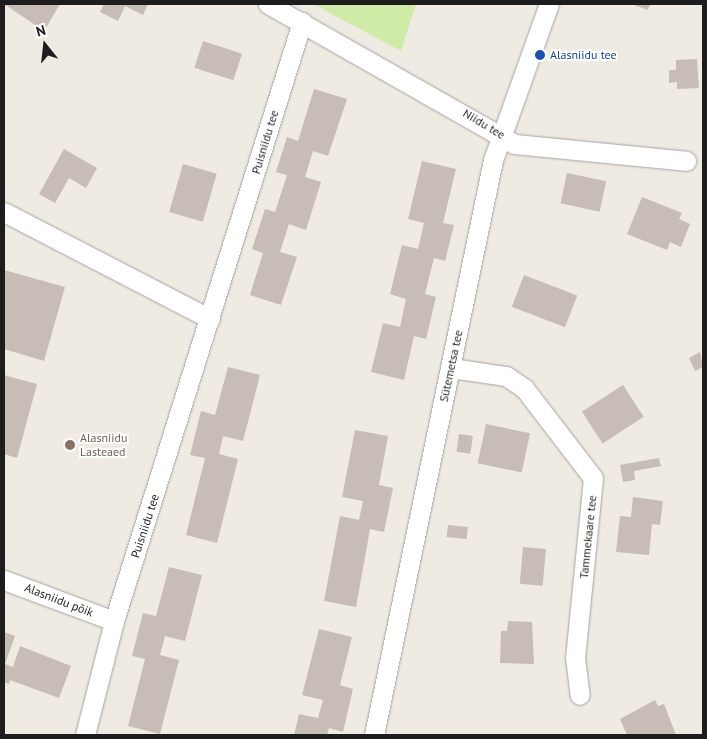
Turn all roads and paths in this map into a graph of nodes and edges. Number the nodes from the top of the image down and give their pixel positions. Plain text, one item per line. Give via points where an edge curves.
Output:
1 (268, 4) edge
2 (548, 4) edge
3 (302, 22) junction
4 (500, 132) junction
5 (686, 162) dead end
6 (4, 212) edge
7 (210, 319) junction
8 (451, 368) junction
9 (4, 580) edge
10 (114, 621) junction
11 (580, 695) dead end
12 (85, 735) edge
13 (374, 735) edge

1 - 3 street
2 - 4 street, Sütemetsa tee
3 - 4 street, Niidu tee
3 - 7 street, Puisniidu tee
4 - 5 street, Niidu tee via 514,144
4 - 8 street, Sütemetsa tee
6 - 7 street
7 - 10 street, Puisniidu tee
8 - 11 street, Tammekaare tee via 506,376 524,388 593,478 575,657
8 - 13 street, Sütemetsa tee
9 - 10 street, Alasniidu põik
10 - 12 street, Puisniidu tee

